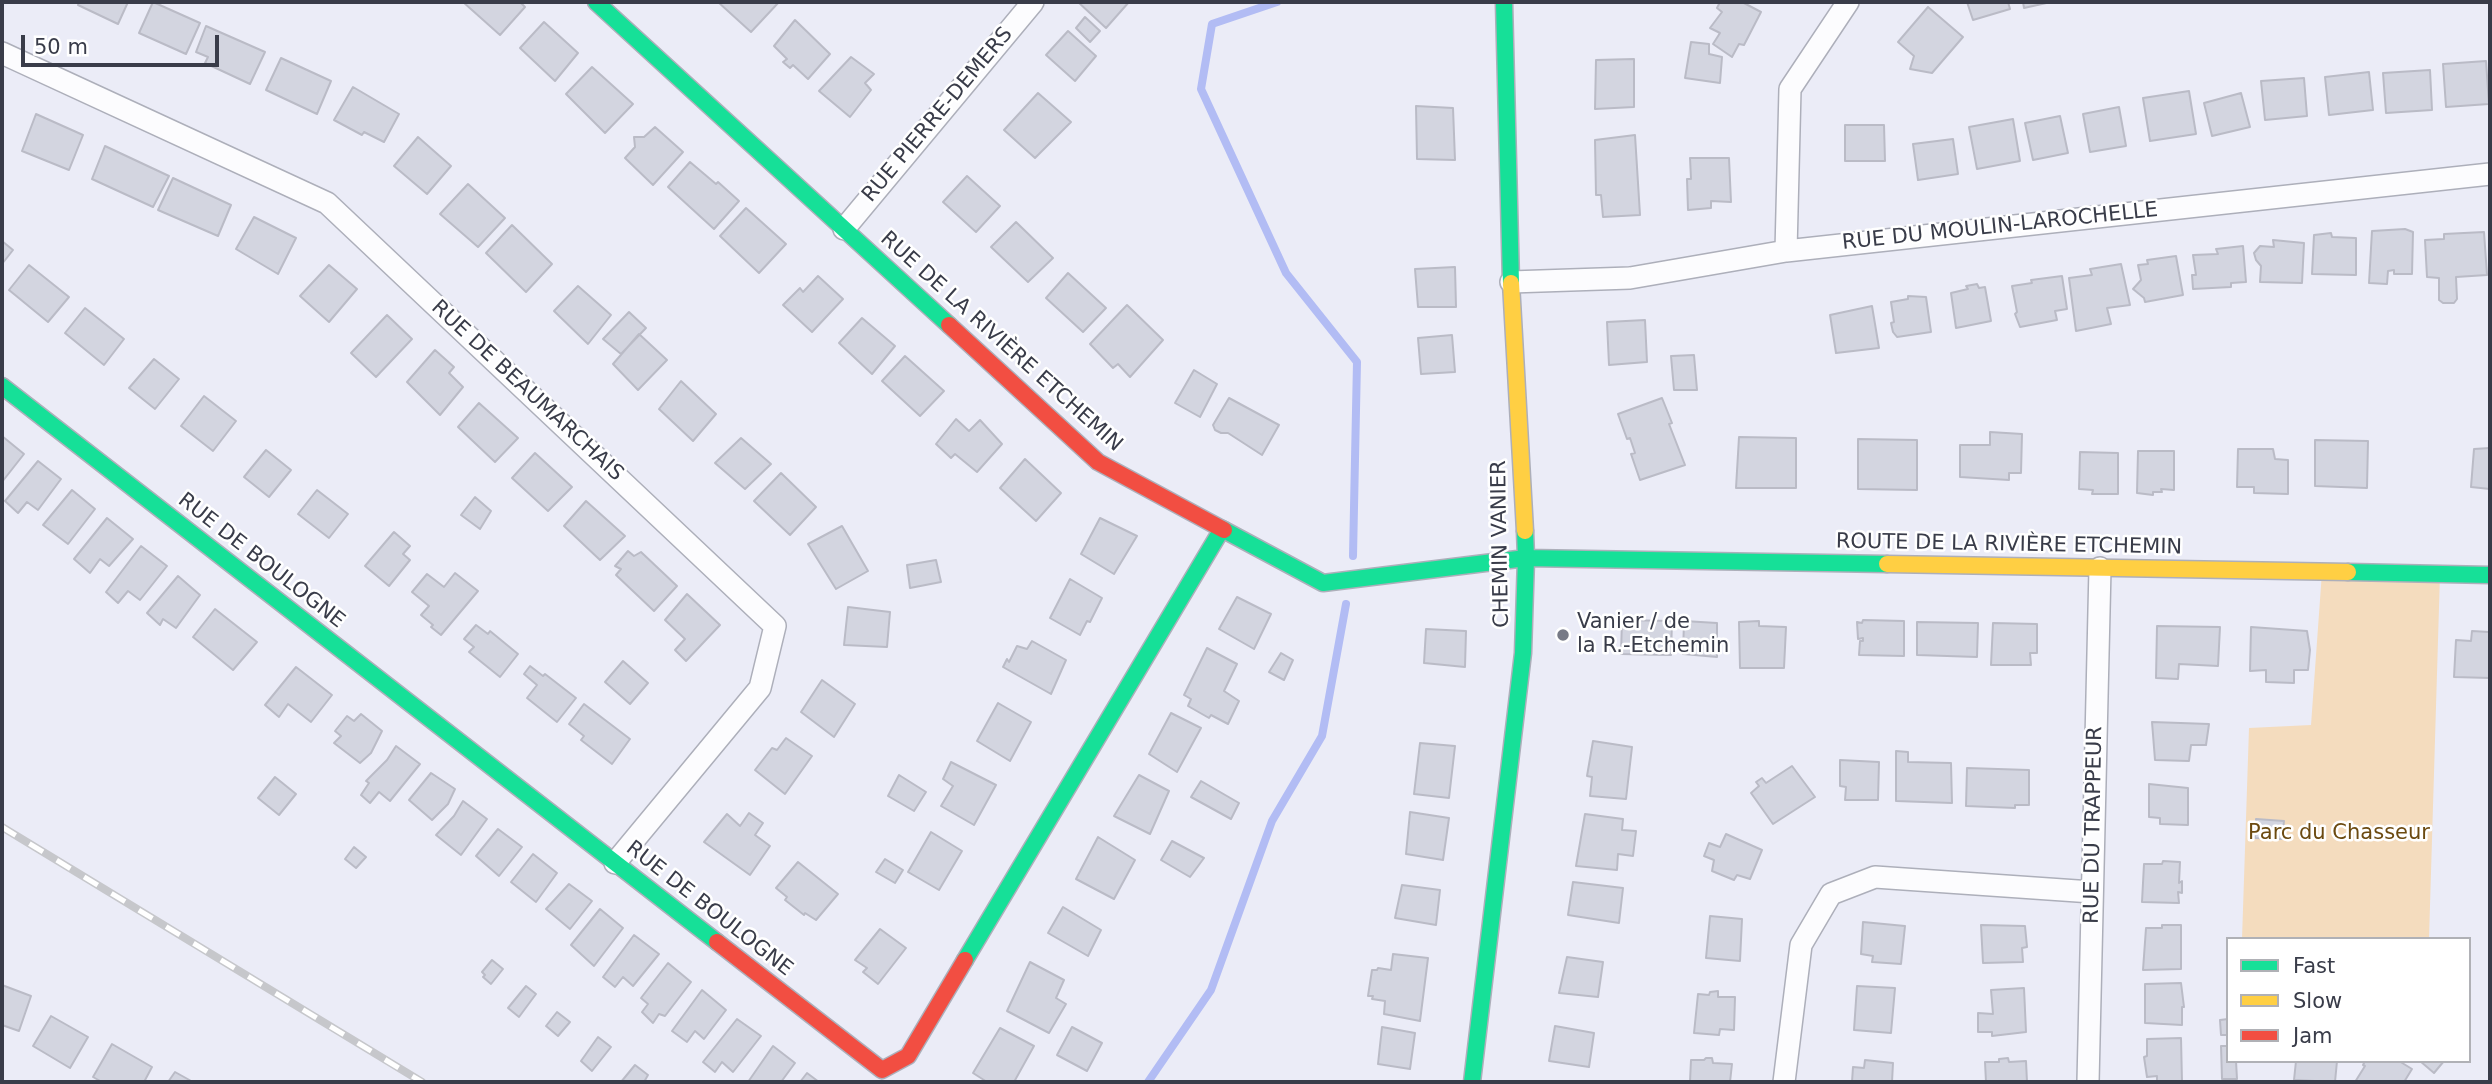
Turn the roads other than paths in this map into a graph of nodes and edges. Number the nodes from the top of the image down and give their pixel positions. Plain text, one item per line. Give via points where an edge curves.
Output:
1 (596, 2) edge
2 (1033, 2) edge
3 (1504, 2) edge
4 (1848, 2) edge
5 (2, 53) edge
6 (2490, 174) edge
7 (844, 229) junction
8 (1786, 250) junction
9 (1511, 282) junction
10 (2, 386) edge
11 (1222, 529) junction
12 (1526, 558) junction
13 (2100, 568) junction
14 (2490, 575) edge
15 (615, 863) junction
16 (2092, 892) junction
17 (1472, 1082) edge
18 (1784, 1082) edge
19 (2088, 1082) edge

1 - 7 street, RUE DE LA RIVIÈRE ETCHEMIN
2 - 7 street, RUE PIERRE-DEMERS
3 - 9 street, CHEMIN VANIER
4 - 8 street via 1790,89
5 - 15 street, RUE DE BEAUMARCHAIS via 327,202 775,626 760,688
6 - 8 street, RUE DU MOULIN-LAROCHELLE
7 - 11 street, RUE DE LA RIVIÈRE ETCHEMIN via 1098,462
8 - 9 street, RUE DU MOULIN-LAROCHELLE via 1630,278
9 - 12 street, CHEMIN VANIER
10 - 15 street, RUE DE BOULOGNE
11 - 12 street, RUE DE LA RIVIÈRE ETCHEMIN via 1323,583
11 - 15 street, RUE DE BOULOGNE via 908,1056 899,1061 882,1070
12 - 13 street, ROUTE DE LA RIVIÈRE ETCHEMIN
12 - 17 street, CHEMIN VANIER via 1524,653
13 - 14 street, ROUTE DE LA RIVIÈRE ETCHEMIN
13 - 16 street, RUE DU TRAPPEUR
16 - 18 street via 1875,877 1831,894 1801,946
16 - 19 street, RUE DU TRAPPEUR

